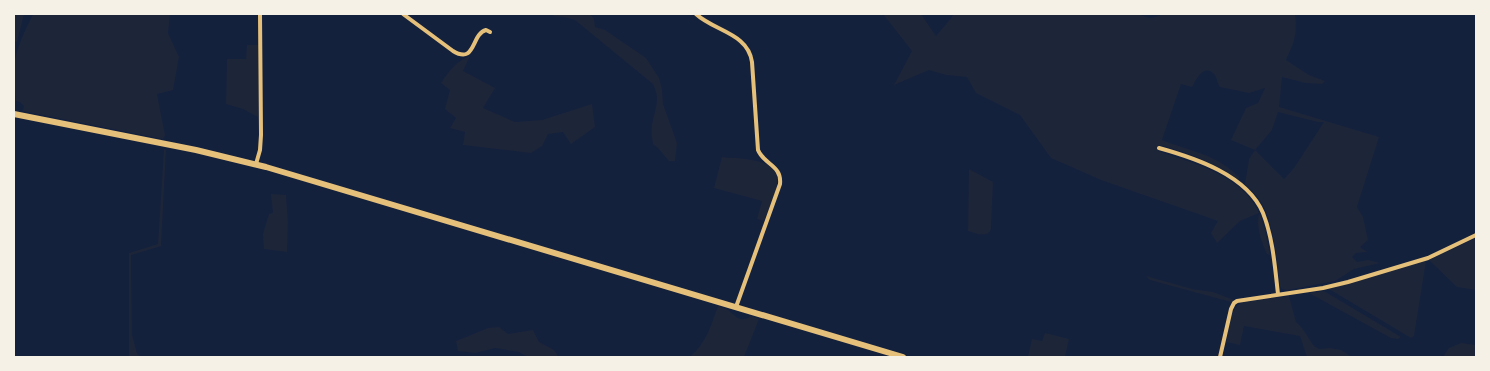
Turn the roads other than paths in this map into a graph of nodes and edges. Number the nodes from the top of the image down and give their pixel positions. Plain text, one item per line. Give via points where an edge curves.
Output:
1 (260, 14) edge
2 (403, 14) edge
3 (696, 14) edge
4 (490, 32) dead end
5 (14, 114) edge
6 (1159, 148) dead end
7 (256, 164) junction
8 (1476, 235) edge
9 (1278, 294) junction
10 (736, 307) junction
11 (903, 357) edge
12 (1220, 357) edge

1 - 7 street via 261,136
2 - 4 street via 460,54 470,51 482,32
3 - 10 street via 739,39 749,50 758,150 762,157 777,169 780,178
5 - 7 main road
6 - 9 street via 1217,170 1241,186 1256,201 1269,234
7 - 10 main road
8 - 9 street via 1439,254 1413,262 1337,284
9 - 12 street via 1234,303
10 - 11 main road

